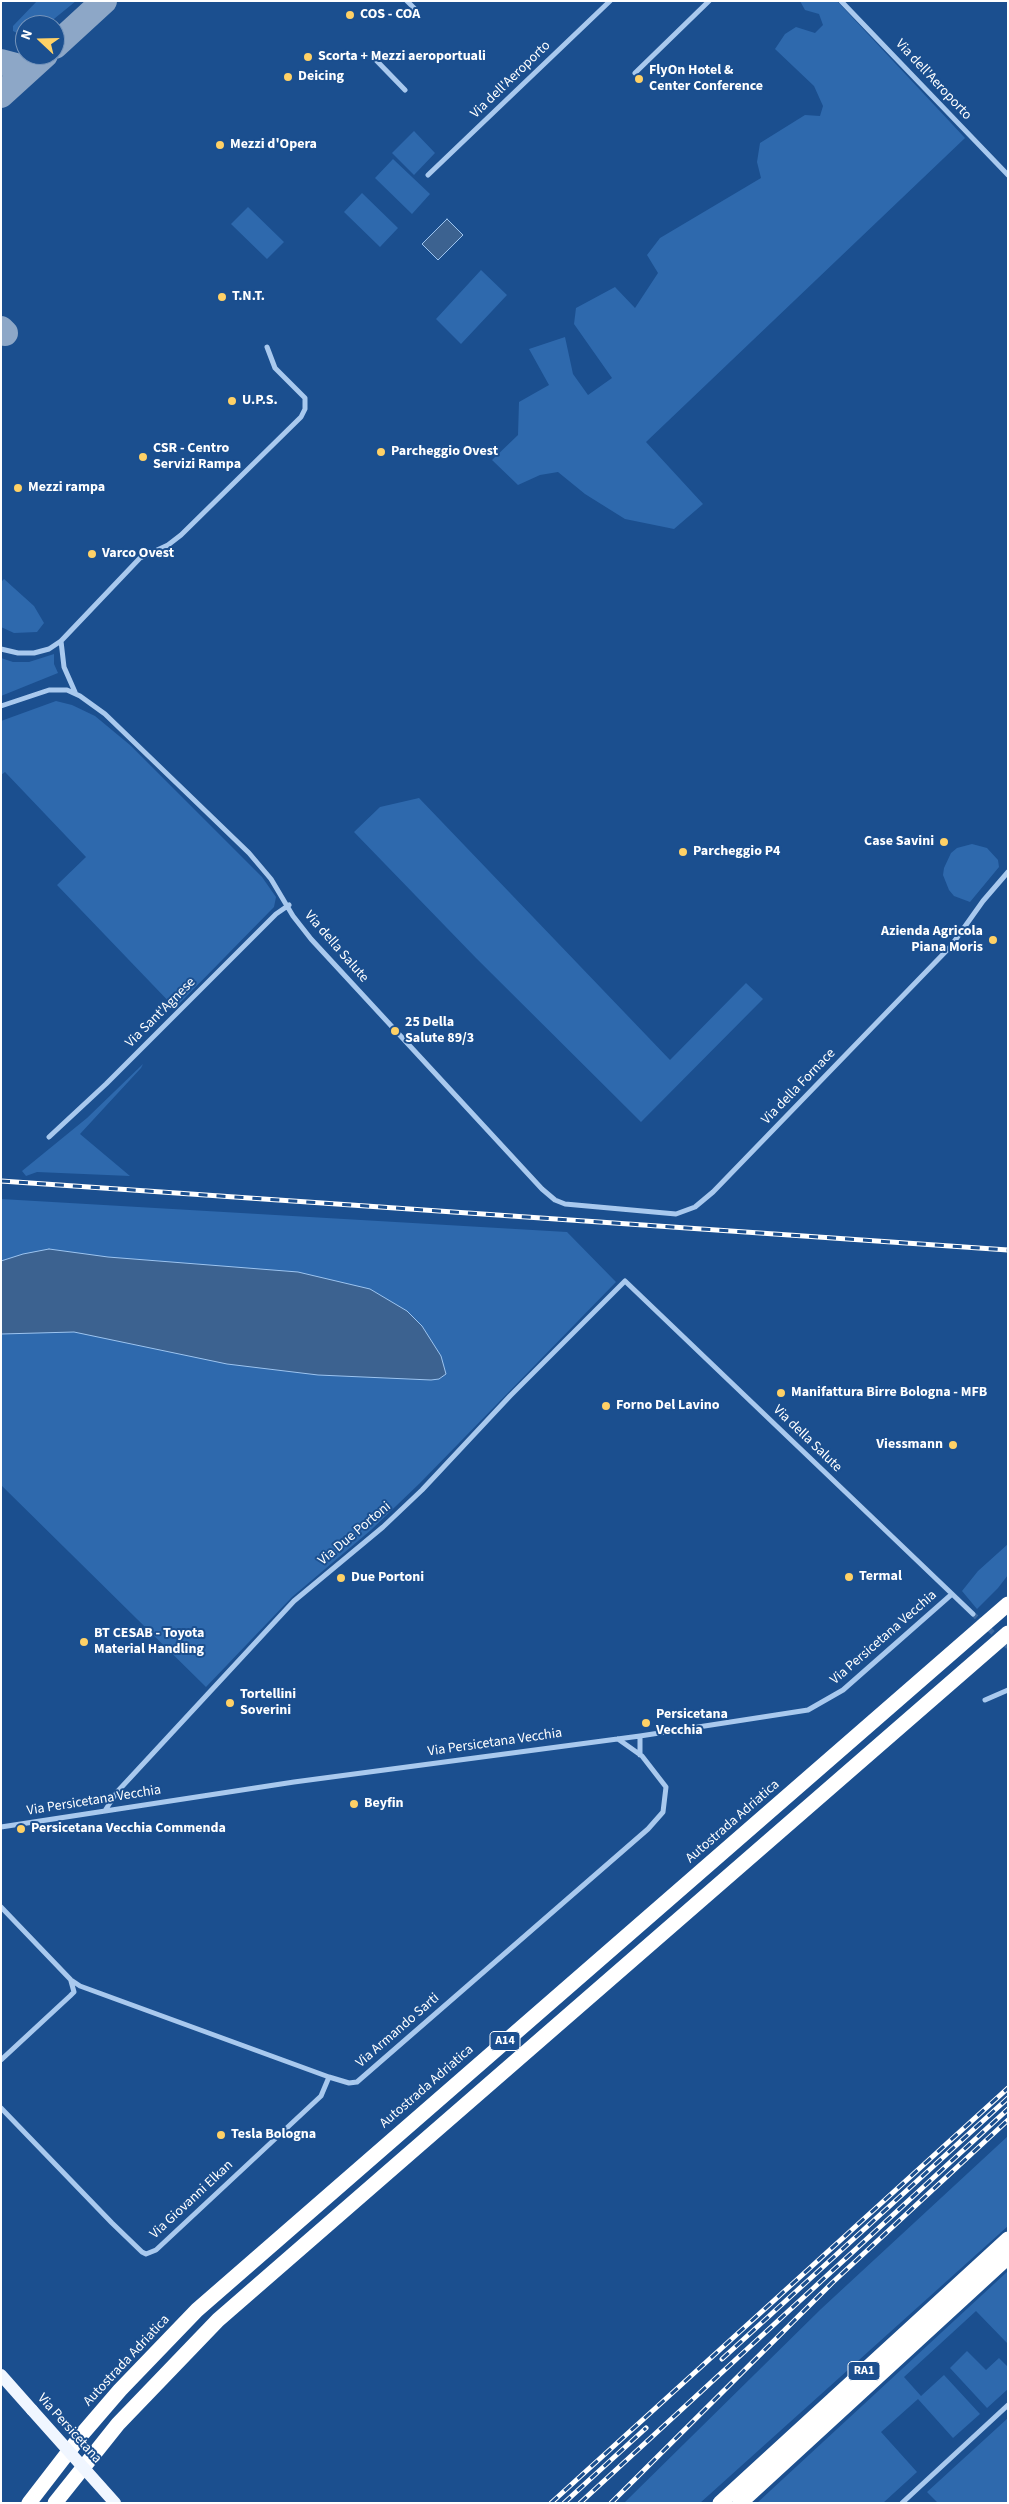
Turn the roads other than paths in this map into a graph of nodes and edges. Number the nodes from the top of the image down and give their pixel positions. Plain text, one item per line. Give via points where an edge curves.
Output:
1 (407, 1) edge
2 (610, 1) edge
3 (709, 1) edge
4 (842, 1) edge
5 (417, 11) dead end
6 (373, 57) dead end
7 (635, 73) dead end
8 (405, 90) dead end
9 (428, 175) dead end
10 (1008, 175) edge
11 (267, 347) dead end
12 (61, 641) junction
13 (1, 649) edge
14 (75, 692) junction
15 (1, 706) edge
16 (1008, 872) edge
17 (289, 905) junction
18 (49, 1137) dead end
19 (555, 1200) joint
20 (625, 1281) joint
21 (952, 1594) junction
22 (1008, 1604) edge
23 (973, 1614) tunnel mouth
24 (1008, 1633) edge
25 (1008, 1690) edge
26 (985, 1700) dead end
27 (640, 1736) junction
28 (617, 1739) junction
29 (640, 1755) junction
30 (106, 1810) junction
31 (1, 1827) edge
32 (1, 1907) edge
33 (70, 1980) junction
34 (1, 2060) edge
35 (329, 2077) junction
36 (1, 2108) edge
37 (1008, 2239) edge
38 (1008, 2257) edge
39 (1, 2375) edge
40 (1008, 2405) edge
41 (804, 2426) junction
42 (799, 2448) junction
43 (30, 2503) edge
44 (55, 2503) edge
45 (115, 2503) edge
46 (708, 2503) edge
47 (720, 2503) edge
48 (740, 2503) edge
49 (747, 2503) edge
50 (902, 2503) edge

1 - 5 street
2 - 9 street, Via dell'Aeroporto
3 - 7 street
4 - 10 street, Via dell'Aeroporto
6 - 8 street
11 - 12 street via 275,368 305,398 301,417 181,535 140,558
12 - 13 street via 34,654
12 - 14 street, Via della Salute via 64,667
14 - 15 street via 50,690
14 - 17 street, Via della Salute via 105,714 236,840
16 - 19 street, Via della Fornace via 951,946 695,1207 668,1213
17 - 18 street, Via Sant'Agnese via 276,914
17 - 19 street, Via della Salute via 293,916 311,939
20 - 21 street, Via della Salute
20 - 30 street, Via Due Portoni via 422,1490 383,1527 294,1600 117,1792
21 - 23 street, Via della Salute
21 - 27 street, Via Persicetana Vecchia via 843,1690 821,1704 794,1714
22 - 43 highway, Autostrada Adriatica / A14 via 204,2304 114,2398
24 - 44 highway, A14 via 236,2304 118,2424
25 - 26 street
27 - 28 street, Via Persicetana Vecchia
27 - 29 street
28 - 29 street, Via Armando Sarti
28 - 30 street, Via Persicetana Vecchia
29 - 35 street, Via Armando Sarti via 666,1787 663,1812 648,1830 357,2082
30 - 31 street, Via Persicetana Vecchia
32 - 33 street, Via Armando Sarti
33 - 34 street via 74,1992
33 - 35 street, Via Armando Sarti via 86,1989
35 - 36 street, Via Giovanni Elkan via 321,2096 156,2250 146,2254
37 - 41 highway, RA1
38 - 42 highway, RA1
39 - 45 main road, Via Persicetana, bridge
40 - 50 street
41 - 46 highway
41 - 47 highway, RA1
42 - 48 highway, RA1
42 - 49 highway

